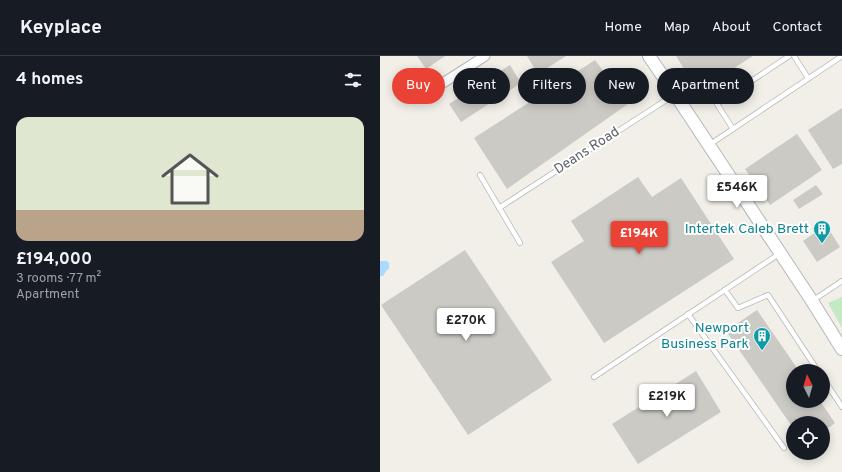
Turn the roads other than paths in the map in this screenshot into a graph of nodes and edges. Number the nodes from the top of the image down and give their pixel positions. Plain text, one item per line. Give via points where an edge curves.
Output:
1 (485, 56) edge
2 (649, 56) edge
3 (789, 56) edge
4 (794, 56) edge
5 (842, 56) edge
6 (657, 68) edge
7 (808, 78) junction
8 (445, 82) edge
9 (660, 104) edge
10 (682, 104) edge
11 (733, 129) junction
12 (709, 145) junction
13 (480, 175) dead end
14 (499, 208) junction
15 (520, 243) dead end
16 (780, 253) junction
17 (842, 281) edge
18 (725, 290) junction
19 (812, 301) junction
20 (688, 314) junction
21 (842, 349) edge
22 (813, 364) edge
23 (594, 377) dead end
24 (830, 389) edge
25 (842, 407) edge
26 (784, 448) dead end

1 - 8 street
2 - 6 street
3 - 11 lane via 717,104
4 - 7 lane
5 - 7 lane
7 - 11 lane
9 - 14 lane, Deans Road
10 - 12 street
11 - 12 lane
12 - 16 street
13 - 14 lane
14 - 15 lane
16 - 18 lane
16 - 19 street
17 - 19 lane
18 - 20 lane
18 - 22 lane via 738,308 768,294
19 - 21 street
20 - 23 lane
20 - 26 lane
24 - 25 lane

